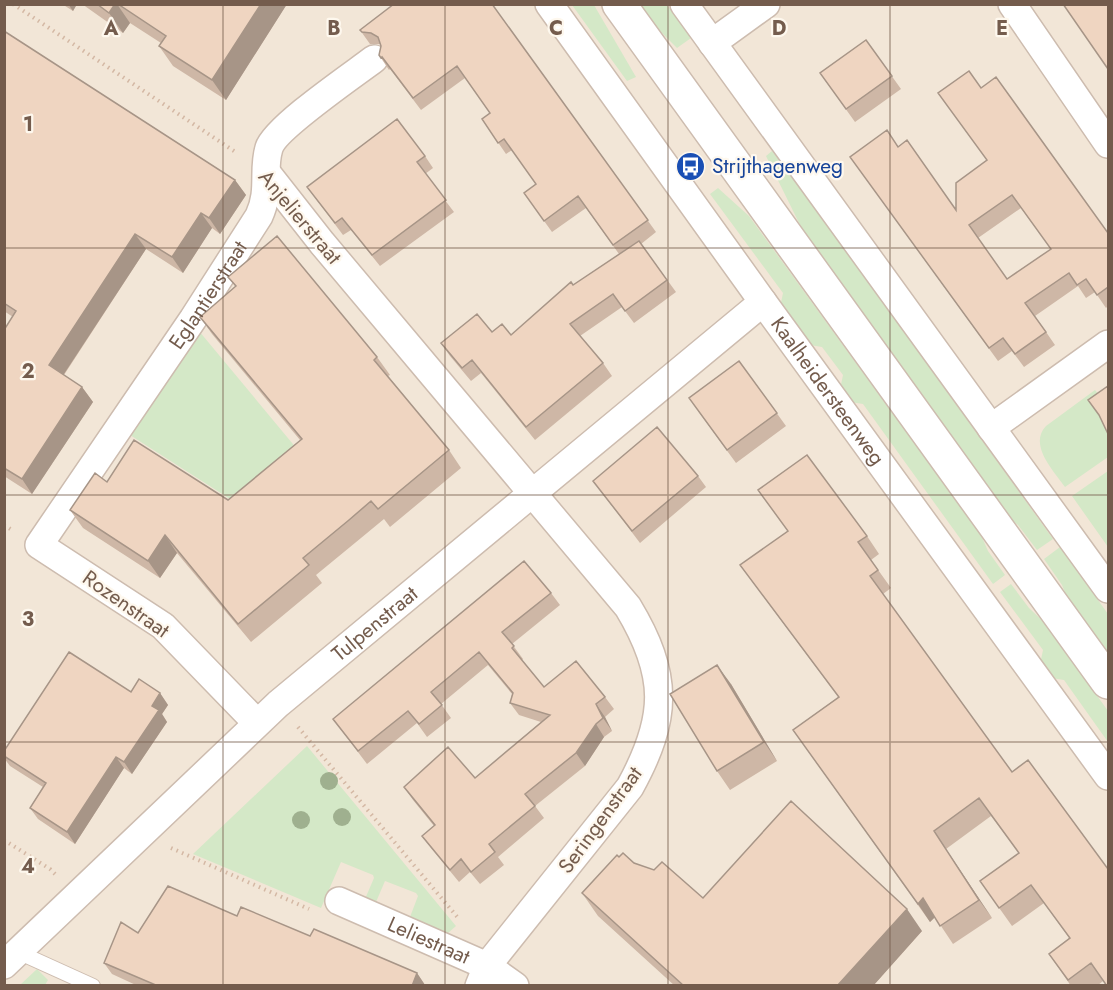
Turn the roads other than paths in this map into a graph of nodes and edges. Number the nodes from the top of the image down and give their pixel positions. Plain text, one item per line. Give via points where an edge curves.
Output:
1 (549, 4) edge
2 (619, 4) edge
3 (684, 4) edge
4 (766, 4) edge
5 (1012, 4) edge
6 (712, 43) junction
7 (374, 59) dead end
8 (1108, 144) edge
9 (267, 173) junction
10 (763, 302) junction
11 (1108, 345) edge
12 (991, 428) junction
13 (531, 492) junction
14 (39, 545) joint
15 (1108, 589) edge
16 (1108, 682) edge
17 (257, 723) junction
18 (1108, 776) edge
19 (339, 901) road end
20 (11, 958) edge
21 (483, 976) edge
22 (93, 986) edge
23 (515, 986) edge

1 - 10 street, Kaalheidersteenweg
2 - 16 street
3 - 6 street
4 - 6 street
5 - 8 street
6 - 12 street
7 - 9 street, Eglantierstraat via 283,128 270,145
9 - 13 street, Anjelierstraat
9 - 14 street, Eglantierstraat via 267,190 259,216
10 - 13 street, Tulpenstraat
10 - 18 street, Kaalheidersteenweg
11 - 12 street
12 - 15 street
13 - 17 street, Tulpenstraat
13 - 21 street, Seringenstraat via 628,608 643,633 654,662 659,706 653,740 630,787
14 - 17 street, Rozenstraat via 163,626
17 - 20 street, Tulpenstraat
19 - 21 street, Leliestraat
20 - 22 lane
21 - 23 street, Leliestraat

